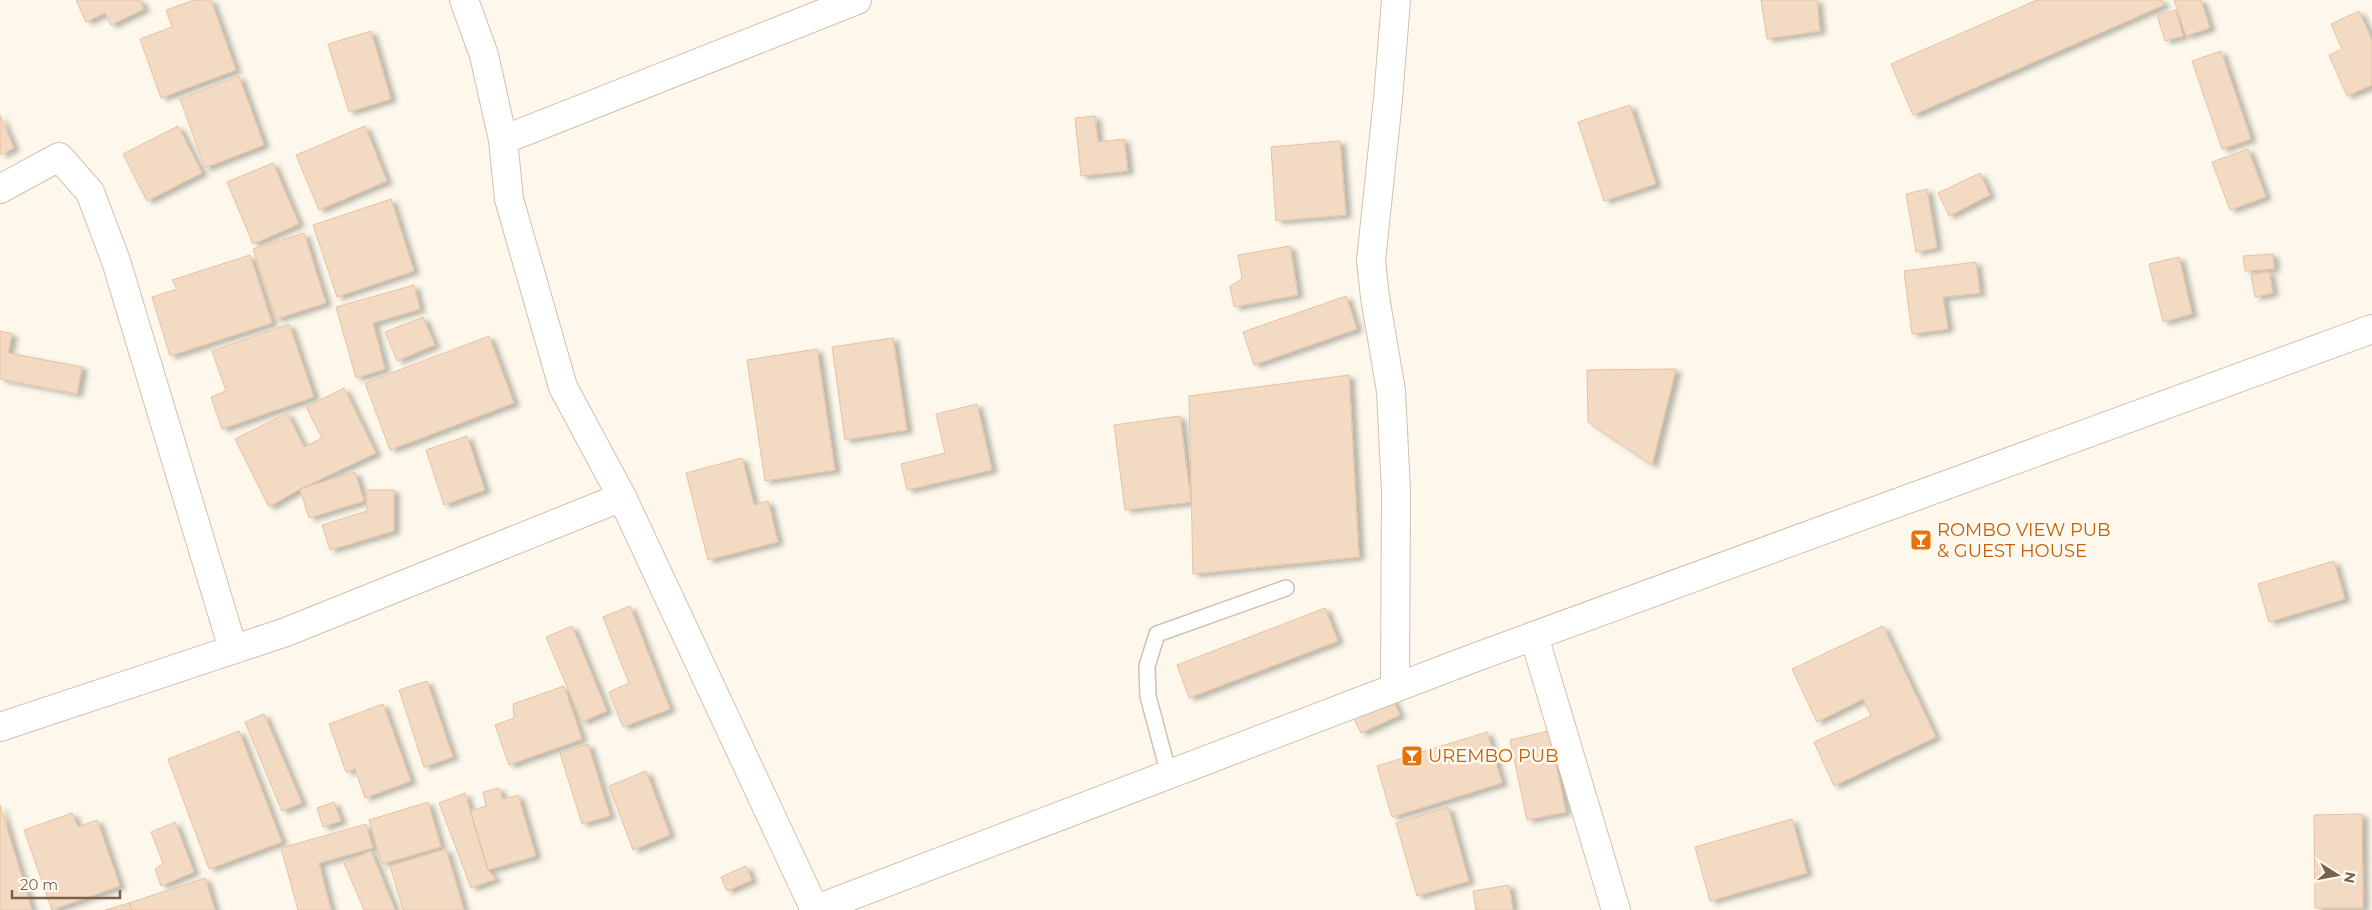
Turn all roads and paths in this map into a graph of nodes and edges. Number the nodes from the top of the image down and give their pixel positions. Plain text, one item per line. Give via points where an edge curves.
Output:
1 (464, 0) edge
2 (857, 0) edge
3 (1396, 0) edge
4 (503, 140) junction
5 (0, 189) edge
6 (2372, 329) edge
7 (622, 497) junction
8 (1286, 588) dead end
9 (1534, 636) junction
10 (233, 649) junction
11 (1395, 688) junction
12 (0, 727) edge
13 (1169, 775) junction
14 (814, 910) edge
15 (1616, 910) edge

1 - 4 street via 484,55
2 - 4 street
3 - 11 street via 1371,261 1391,400 1396,491
4 - 7 street via 509,199 563,387
5 - 10 street via 59,157 90,192 116,261
6 - 9 street
7 - 10 street via 286,632
7 - 14 street
8 - 13 lane via 1157,634 1147,666 1148,696
9 - 11 street
9 - 15 street
10 - 12 street
11 - 13 street
13 - 14 street

